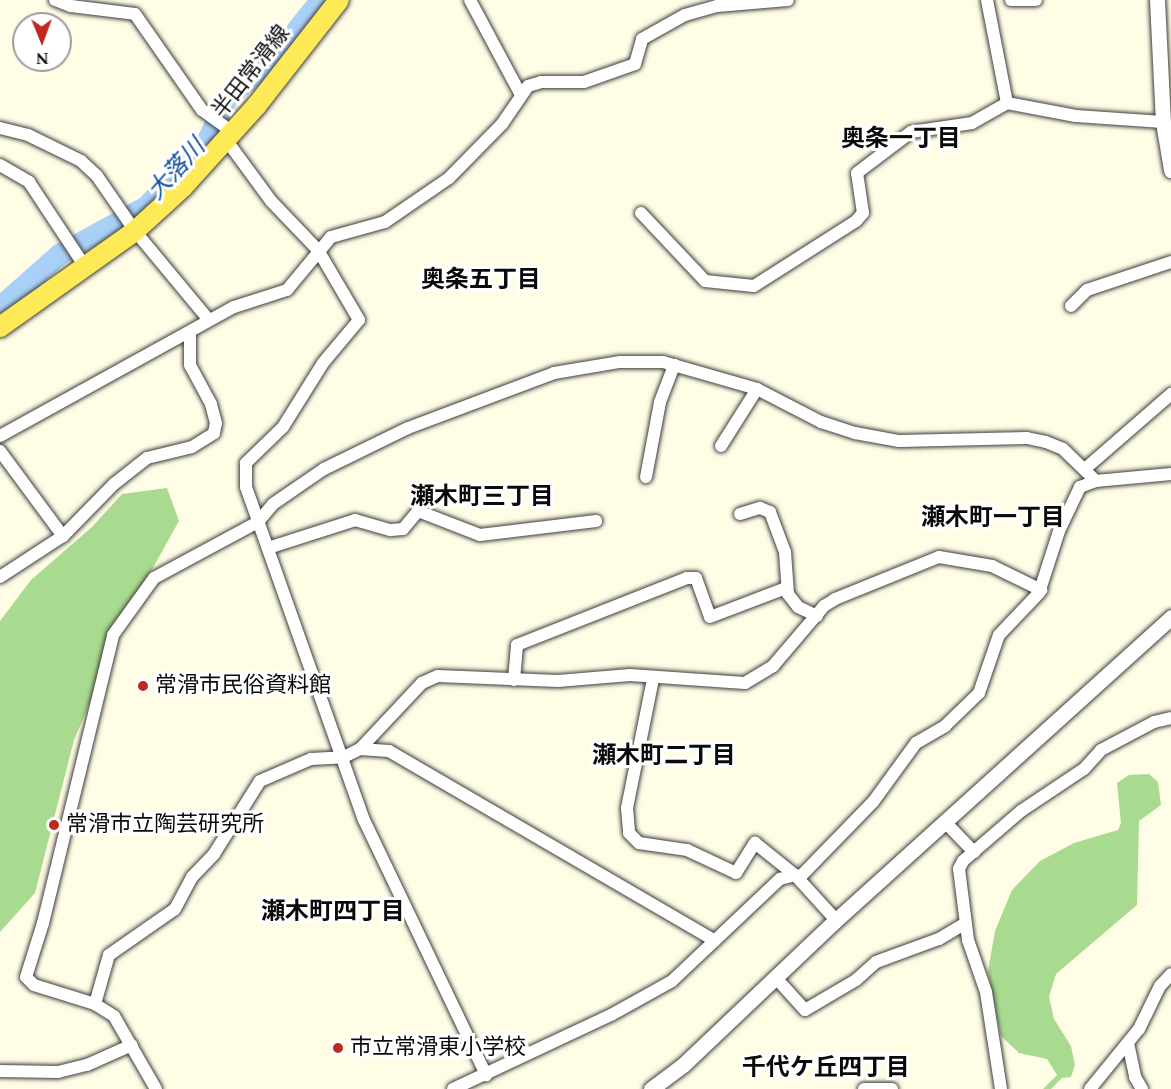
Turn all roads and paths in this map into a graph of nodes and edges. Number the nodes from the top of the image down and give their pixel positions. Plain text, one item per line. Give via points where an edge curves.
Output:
1 (55, 0) edge
2 (339, 0) edge
3 (470, 0) edge
4 (788, 0) edge
5 (987, 0) edge
6 (1011, 0) edge
7 (1157, 0) edge
8 (1029, 1) edge
9 (716, 3) edge
10 (521, 95) junction
11 (1007, 103) junction
12 (1163, 122) junction
13 (221, 127) junction
14 (0, 128) edge
15 (0, 165) edge
16 (1171, 170) edge
17 (641, 213) dead end
18 (128, 221) junction
19 (318, 250) junction
20 (83, 262) junction
21 (1171, 262) edge
22 (1071, 306) dead end
23 (209, 320) junction
24 (0, 327) edge
25 (190, 333) junction
26 (674, 365) junction
27 (757, 389) junction
28 (1171, 394) edge
29 (0, 436) edge
30 (722, 446) dead end
31 (0, 451) edge
32 (1086, 468) junction
33 (1171, 474) edge
34 (646, 477) dead end
35 (1096, 481) junction
36 (740, 514) dead end
37 (258, 522) junction
38 (596, 522) dead end
39 (63, 536) junction
40 (268, 548) junction
41 (0, 577) edge
42 (786, 588) junction
43 (1041, 590) junction
44 (817, 616) junction
45 (1171, 617) edge
46 (652, 679) junction
47 (514, 680) junction
48 (1171, 718) edge
49 (360, 749) junction
50 (344, 757) junction
51 (945, 822) junction
52 (974, 852) junction
53 (797, 877) junction
54 (836, 920) junction
55 (966, 923) junction
56 (715, 942) junction
57 (1171, 974) edge
58 (776, 978) junction
59 (94, 1004) junction
60 (1128, 1043) junction
61 (132, 1045) junction
62 (0, 1071) edge
63 (486, 1075) junction
64 (156, 1089) edge
65 (453, 1089) edge
66 (651, 1089) edge
67 (864, 1089) edge
68 (892, 1089) edge
69 (1001, 1089) edge
70 (1090, 1089) edge
71 (1142, 1089) edge

1 - 13 street via 71,6 135,14 202,110
2 - 13 main road, 半田常滑線
3 - 10 street
4 - 9 street
5 - 11 street
6 - 8 street
7 - 12 street
9 - 10 street via 642,39 634,64 584,82 541,82 528,86
10 - 19 street via 502,124 437,188 385,222 343,231
11 - 12 street via 1076,116
11 - 17 street via 972,123 911,132 902,137 887,154 857,173 863,213 856,221 754,286 705,281
12 - 16 street
13 - 18 main road, 半田常滑線
13 - 19 street via 271,201
14 - 18 street via 28,135 81,161 97,176
15 - 20 street via 29,182
18 - 20 main road, 半田常滑線
18 - 23 street
19 - 23 street via 300,279 287,290 234,307
19 - 37 street via 359,320 323,363 284,427 246,463 246,487
20 - 24 main road, 半田常滑線
21 - 22 street via 1087,290
23 - 25 street
25 - 29 street
25 - 39 street via 190,365 211,404 216,423 214,434 192,447 147,458 114,484
26 - 27 street
26 - 34 street via 660,402
26 - 37 street via 620,362 545,376 408,428 324,469 273,504
27 - 30 street
27 - 32 street via 821,422 855,434 899,441 1027,438 1063,449
28 - 32 street
31 - 39 street
32 - 35 street
33 - 35 street
35 - 43 street via 1080,488 1059,531
36 - 42 street via 760,508 770,512 785,552
37 - 40 street
37 - 59 street via 154,578 113,635 26,977 34,985
38 - 40 street via 480,535 418,511 403,529 391,530 355,520
39 - 41 street
40 - 50 street
42 - 44 street via 798,607
42 - 47 street via 710,617 696,578 687,578 517,645
43 - 44 street via 992,566 939,557 835,599
43 - 53 street via 999,635 979,693 945,726 916,743 873,802
44 - 46 street via 773,666 751,681 737,684
45 - 51 street
46 - 47 street via 630,675 598,680
46 - 53 street via 627,808 629,833 639,843 687,850 736,873 755,843
47 - 49 street via 438,676 422,683
48 - 52 street via 1154,722 1101,750 1084,769 1021,811
49 - 50 street
49 - 56 street via 389,751
50 - 59 street via 311,759 260,781 214,854 192,877 175,909 109,955
50 - 63 street via 372,836
51 - 52 street
51 - 54 street
52 - 55 street via 959,868
53 - 54 street
53 - 56 street via 780,879
54 - 58 street
55 - 58 street via 939,939 876,962 856,980 805,1010
55 - 69 street via 986,992
56 - 63 street via 672,981
57 - 60 street
58 - 66 street via 683,1065
59 - 61 street via 114,1016
60 - 70 street
60 - 71 street via 1135,1077
61 - 62 street via 87,1065 58,1072
61 - 64 street
63 - 65 street
67 - 68 street

